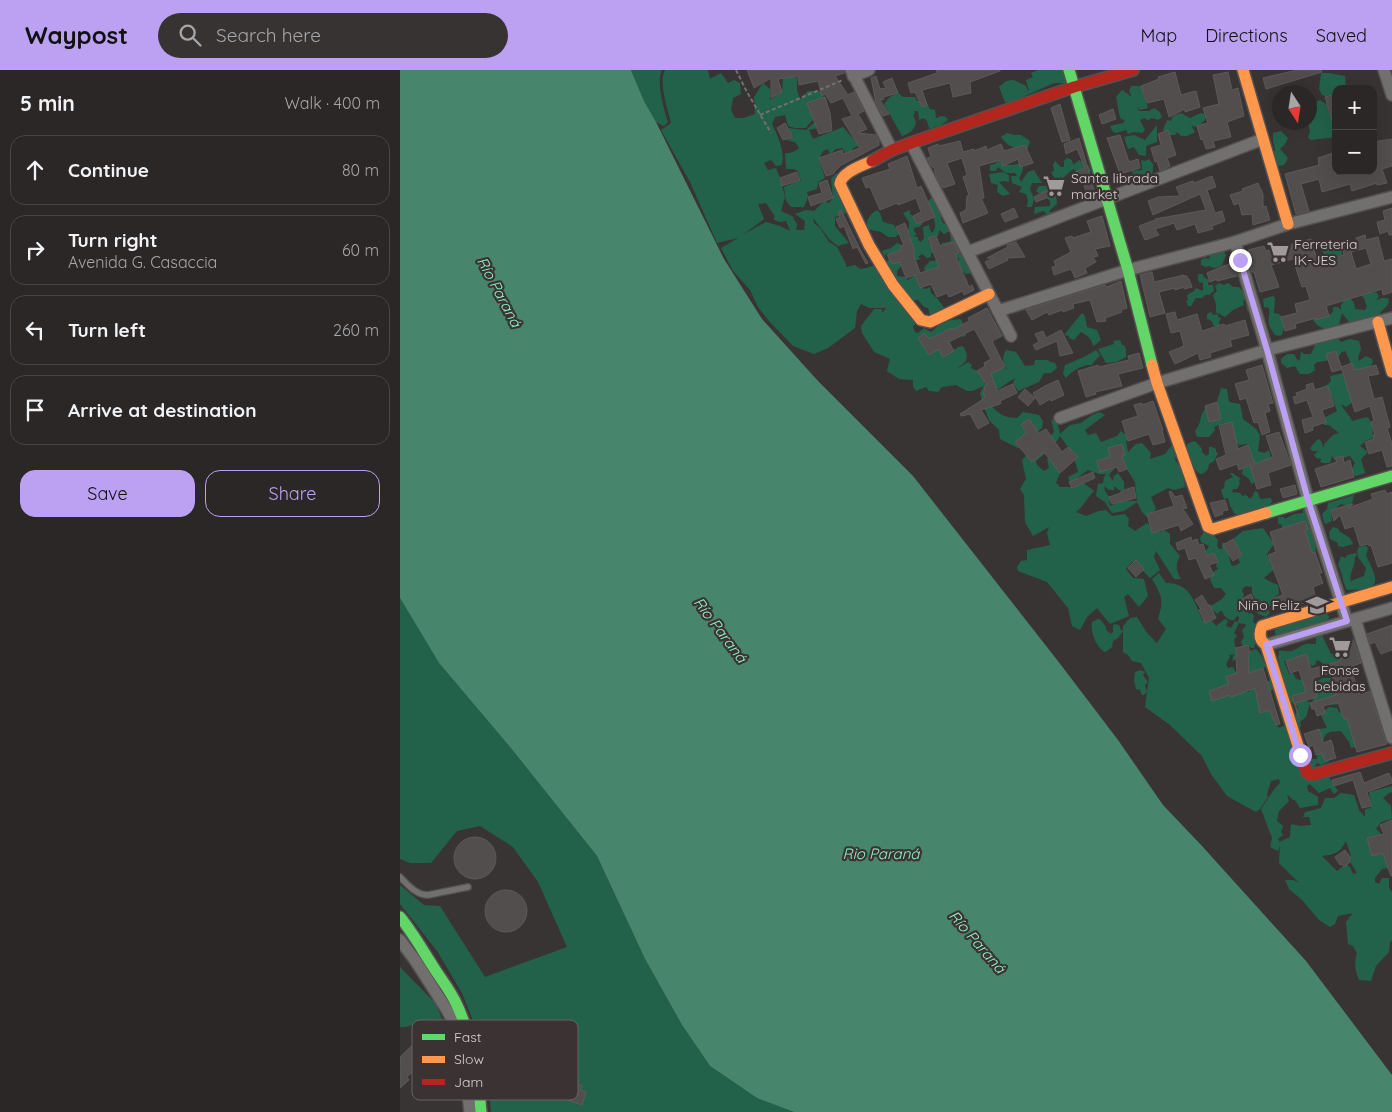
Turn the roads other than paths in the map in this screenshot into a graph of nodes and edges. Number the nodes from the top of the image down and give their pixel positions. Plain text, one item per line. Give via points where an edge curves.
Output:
1 (869, 70) edge
2 (1069, 70) edge
3 (1133, 70) edge
4 (1243, 70) edge
5 (1384, 70) edge
6 (852, 73) edge
7 (1074, 87) junction
8 (1392, 95) edge
9 (1263, 139) junction
10 (911, 143) junction
11 (892, 150) junction
12 (1392, 197) edge
13 (1108, 198) junction
14 (1288, 224) junction
15 (1235, 242) junction
16 (968, 252) junction
17 (1128, 270) junction
18 (989, 294) junction
19 (998, 311) junction
20 (1392, 318) edge
21 (1378, 322) junction
22 (1011, 336) dead end
23 (1267, 350) junction
24 (1392, 372) edge
25 (1157, 384) junction
26 (1060, 418) dead end
27 (1392, 476) edge
28 (1308, 500) junction
29 (1392, 587) edge
30 (1341, 602) junction
31 (1392, 608) edge
32 (1351, 620) junction
33 (1266, 645) junction
34 (1392, 738) edge
35 (1392, 753) edge
36 (400, 878) edge
37 (468, 887) dead end
38 (400, 917) edge
39 (400, 940) edge
40 (453, 1020) edge
41 (464, 1020) edge

1 - 6 street
2 - 7 street
3 - 7 street
4 - 9 street
5 - 8 street
6 - 11 street
7 - 10 street
7 - 13 street
9 - 13 street
9 - 14 street
10 - 11 street
10 - 16 street
11 - 18 street via 845,175 840,184 893,286 921,320 930,322
12 - 14 street
13 - 16 street
13 - 17 street
14 - 15 street
15 - 17 street
15 - 23 street
16 - 18 street
17 - 19 street
17 - 25 street
18 - 19 street
19 - 22 street
20 - 21 street
21 - 23 street
21 - 24 street
23 - 25 street
23 - 28 street
25 - 26 street
25 - 28 street via 1208,527 1213,529
27 - 28 street
28 - 30 street
29 - 30 street
30 - 32 street
30 - 33 street via 1262,626 1259,633
31 - 32 street
32 - 33 street
32 - 34 street
33 - 35 street via 1307,773 1317,774
36 - 37 lane via 422,895
38 - 41 street via 416,936
39 - 40 street

